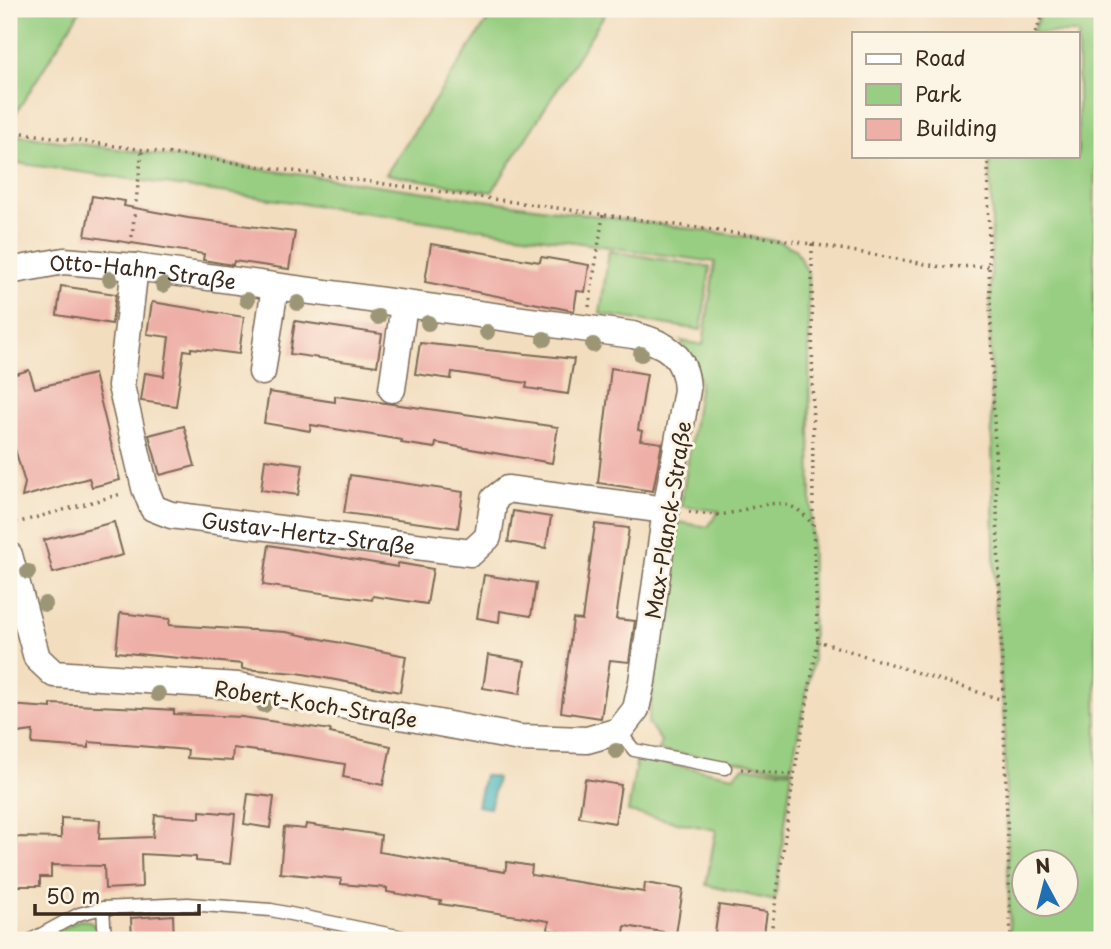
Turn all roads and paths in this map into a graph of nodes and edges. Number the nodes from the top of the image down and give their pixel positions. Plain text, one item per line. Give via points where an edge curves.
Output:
1 (1046, 9) edge
2 (1035, 32) edge
3 (9, 131) edge
4 (142, 151) junction
5 (988, 158) edge
6 (603, 215) junction
7 (812, 244) junction
8 (989, 265) junction
9 (132, 267) junction
10 (9, 271) edge
11 (275, 287) junction
12 (404, 305) junction
13 (586, 330) junction
14 (633, 335) joint
15 (262, 372) dead end
16 (392, 389) dead end
17 (145, 488) junction
18 (666, 510) junction
19 (9, 526) edge
20 (813, 526) junction
21 (10, 567) edge
22 (818, 641) junction
23 (1003, 700) junction
24 (619, 731) junction
25 (725, 768) joint
26 (794, 775) junction
27 (103, 908) junction
28 (31, 940) edge
29 (105, 940) edge
30 (417, 940) edge
31 (770, 940) edge
32 (1011, 940) edge

1 - 2 path
3 - 4 path
4 - 6 path
4 - 9 path
5 - 8 path
6 - 7 path
6 - 13 path
7 - 8 path via 942,267
7 - 20 path
8 - 23 path
9 - 10 street, Otto-Hahn-Straße via 64,261
9 - 11 street, Otto-Hahn-Straße
9 - 17 street, Gustav-Hertz-Straße via 121,386
11 - 12 street, Otto-Hahn-Straße
11 - 15 street
12 - 13 street, Otto-Hahn-Straße
12 - 16 street
13 - 14 street, Otto-Hahn-Straße
14 - 18 street, Max-Planck-Straße via 671,349 687,375
17 - 18 street, Gustav-Hertz-Straße via 153,508 170,515 471,553 488,537 494,499 507,489
17 - 19 path
18 - 20 path via 716,515 771,503 791,505
18 - 24 street, Max-Planck-Straße via 642,682 636,709
20 - 22 path
21 - 24 street, Robert-Koch-Straße via 37,658 54,674 238,686 520,738 587,740
22 - 23 path
22 - 26 path
23 - 32 path
24 - 25 lane via 634,750
25 - 26 path
26 - 31 path
27 - 28 lane via 79,914
27 - 29 lane
27 - 30 lane via 188,904 271,910

